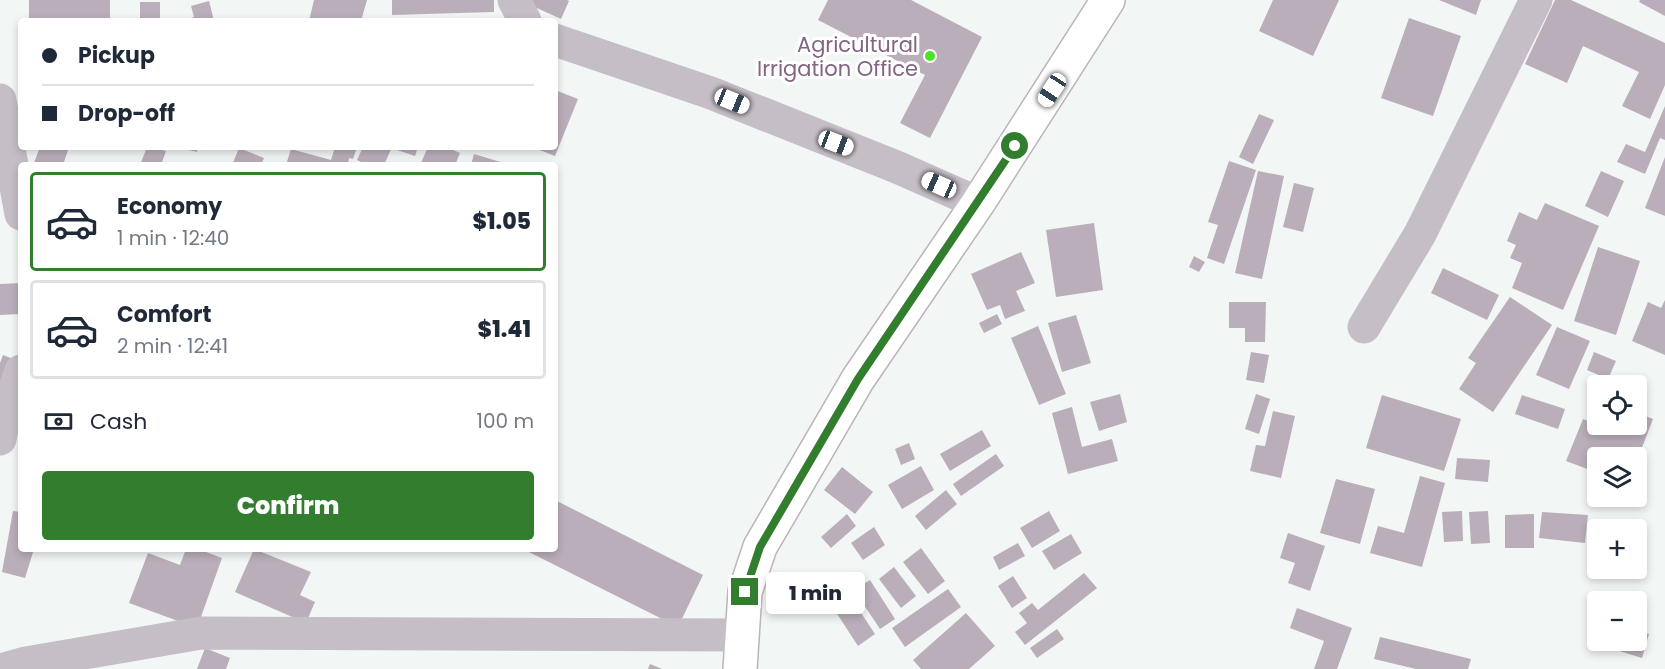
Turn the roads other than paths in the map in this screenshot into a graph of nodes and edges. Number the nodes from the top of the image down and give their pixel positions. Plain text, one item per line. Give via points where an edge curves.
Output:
1 (514, 0) edge
2 (1108, 0) edge
3 (1536, 0) edge
4 (523, 18) edge
5 (558, 41) edge
6 (0, 100) edge
7 (18, 198) edge
8 (978, 203) junction
9 (1364, 327) dead end
10 (18, 379) edge
11 (0, 439) edge
12 (745, 657) edge
13 (4, 669) edge

1 - 4 street
2 - 8 street
3 - 9 street via 1420,234
5 - 8 street via 711,93
6 - 7 street
8 - 12 street via 858,379 760,547 745,592
10 - 11 street via 4,415
12 - 13 street via 201,633

